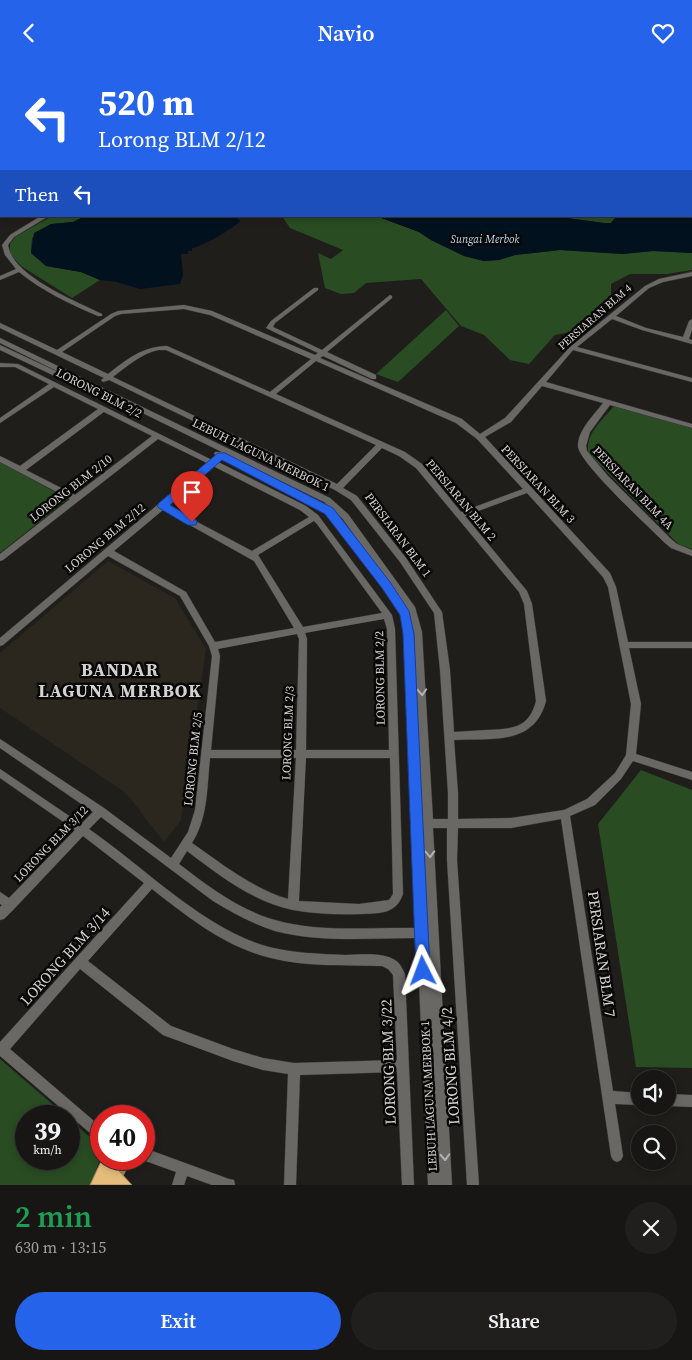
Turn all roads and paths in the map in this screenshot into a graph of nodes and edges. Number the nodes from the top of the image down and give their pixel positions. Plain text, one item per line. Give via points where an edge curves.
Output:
1 (44, 217) edge
2 (20, 269) junction
3 (692, 274) edge
4 (0, 278) edge
5 (316, 289) dead end
6 (390, 297) dead end
7 (100, 315) dead end
8 (611, 315) junction
9 (692, 321) edge
10 (0, 325) edge
11 (689, 341) edge
12 (3, 346) edge
13 (572, 349) junction
14 (57, 353) junction
15 (318, 356) junction
16 (0, 365) edge
17 (374, 377) dead end
18 (108, 378) junction
19 (692, 380) edge
20 (541, 383) junction
21 (54, 384) junction
22 (93, 388) junction
23 (271, 395) junction
24 (608, 402) junction
25 (103, 409) junction
26 (0, 421) edge
27 (692, 426) edge
28 (156, 436) junction
29 (480, 437) junction
30 (381, 445) junction
31 (224, 454) junction
32 (0, 459) edge
33 (212, 463) junction
34 (20, 470) junction
35 (338, 488) junction
36 (528, 490) junction
37 (75, 499) junction
38 (162, 506) junction
39 (460, 515) junction
40 (315, 517) junction
41 (108, 552) junction
42 (692, 553) edge
43 (252, 555) junction
44 (0, 558) edge
45 (388, 615) junction
46 (300, 630) junction
47 (0, 643) edge
48 (625, 645) junction
49 (692, 645) edge
50 (213, 646) junction
51 (449, 736) junction
52 (0, 743) edge
53 (301, 753) junction
54 (206, 754) junction
55 (394, 754) junction
56 (631, 756) junction
57 (0, 773) edge
58 (692, 776) edge
59 (100, 811) junction
60 (565, 815) junction
61 (416, 824) junction
62 (428, 824) junction
63 (452, 825) junction
64 (81, 831) junction
65 (186, 845) junction
66 (172, 865) junction
67 (151, 882) junction
68 (0, 897) edge
69 (10, 905) junction
70 (292, 905) junction
71 (0, 915) edge
72 (421, 933) junction
73 (433, 933) junction
74 (80, 962) junction
75 (1, 1048) edge
76 (402, 1066) junction
77 (294, 1069) junction
78 (608, 1097) junction
79 (631, 1098) edge
80 (676, 1100) edge
81 (692, 1101) edge
82 (90, 1125) edge
83 (617, 1156) dead end
84 (155, 1158) edge
85 (183, 1168) junction
86 (178, 1185) edge
87 (229, 1185) edge
88 (290, 1185) edge
89 (408, 1185) edge
90 (434, 1185) edge
91 (446, 1185) edge
92 (473, 1185) edge

1 - 2 street via 12,236 5,245 7,256
2 - 4 street
2 - 7 street via 66,299
3 - 8 street, PERSIARAN BLM 4 via 652,283
5 - 15 street via 269,328
6 - 15 street
8 - 11 street via 644,329
8 - 13 street, PERSIARAN BLM 4
9 - 11 street
10 - 14 street
12 - 22 street, LEBUH LAGUNA MERBOK 1
13 - 19 street
13 - 20 street, PERSIARAN BLM 4
14 - 15 street, PERSIARAN BLM 3 via 117,313 184,307 212,313
14 - 18 street
15 - 17 street
15 - 23 street
15 - 29 street, PERSIARAN BLM 3 via 458,421
16 - 21 street, LORONG BLM 2/2 via 16,365
18 - 22 street, PERSIARAN BLM 2
18 - 23 street, PERSIARAN BLM 2 via 142,353 164,348
18 - 35 street, PERSIARAN BLM 1
20 - 24 street
20 - 29 street, PERSIARAN BLM 4 via 504,423
21 - 25 street, LORONG BLM 2/2
21 - 26 street
22 - 31 street, LEBUH LAGUNA MERBOK 1
23 - 30 street, PERSIARAN BLM 2
24 - 27 street
24 - 42 street, PERSIARAN BLM 4A via 583,438 583,452 668,541
25 - 28 street, LORONG BLM 2/2
25 - 34 street
28 - 33 street, LORONG BLM 2/2
28 - 37 street, LORONG BLM 2/10
29 - 36 street, PERSIARAN BLM 3
30 - 35 street
30 - 39 street, PERSIARAN BLM 2 via 413,461
31 - 33 street, LORONG BLM 2/12
31 - 61 street, LEBUH LAGUNA MERBOK 1 via 329,511 403,609 408,634
31 -> 62 street, LEBUH LAGUNA MERBOK 1 via 334,505 412,609 418,632
32 - 34 street
33 - 38 street, LORONG BLM 2/12
33 - 40 street, LORONG BLM 2/2
34 - 37 street
35 - 51 street, PERSIARAN BLM 1 via 354,498 403,560 438,612
36 - 39 street
36 - 48 street, PERSIARAN BLM 3 via 607,575
37 - 44 street, LORONG BLM 2/10
38 - 41 street, LORONG BLM 2/12
38 - 43 street, LORONG BLM 2/3
39 - 51 street, PERSIARAN BLM 2 via 520,586 526,599 541,701 535,717 519,731 504,735
40 - 43 street
40 - 45 street, LORONG BLM 2/2
41 - 47 street, LORONG BLM 2/12
41 - 50 street, LORONG BLM 2/5 via 183,594
43 - 46 street, LORONG BLM 2/3
45 - 46 street
45 - 55 street, LORONG BLM 2/2 via 392,629
46 - 50 street
46 - 53 street, LORONG BLM 2/3 via 303,639
48 - 49 street
48 - 56 street, PERSIARAN BLM 3 via 636,704
50 - 54 street, LORONG BLM 2/5 via 216,670
51 - 63 street, PERSIARAN BLM 1 via 454,810
52 - 59 street
53 - 54 street
53 - 55 street
53 - 70 street, LORONG BLM 2/3
54 - 65 street, LORONG BLM 2/5 via 198,820
55 - 70 street, LORONG BLM 2/2 via 399,888 396,898 390,905 374,907 311,908
56 - 58 street
56 - 60 street, PERSIARAN BLM 3 via 599,796
57 - 64 street, LORONG BLM 3/22
59 - 64 street, LORONG BLM 3/12
59 - 66 street
60 - 63 street, PERSIARAN BLM 3
60 - 78 street, PERSIARAN BLM 7
61 - 62 street, PERSIARAN BLM 3
61 - 72 street, LEBUH LAGUNA MERBOK 1
62 - 63 street, PERSIARAN BLM 3
62 -> 73 street, LEBUH LAGUNA MERBOK 1
63 - 92 street, LORONG BLM 4/2
64 - 67 street, LORONG BLM 3/22
64 - 69 street, LORONG BLM 3/12
65 - 66 street, LORONG BLM 2/5
65 - 70 street via 253,890
66 - 72 street via 239,910 274,925 318,932
67 - 74 street, LORONG BLM 3/14
67 - 76 street, LORONG BLM 3/22 via 214,928 255,948 286,955 393,964 399,973
68 - 69 street
69 - 71 street, LORONG BLM 3/12
72 - 73 street
72 - 90 street, LEBUH LAGUNA MERBOK 1
73 -> 91 street, LEBUH LAGUNA MERBOK 1
74 - 75 street, LORONG BLM 3/14
74 - 77 street via 167,1031 255,1061
75 - 82 street
76 - 77 street
76 - 89 street, LORONG BLM 3/22
77 - 88 street
78 - 79 street
78 - 83 street, PERSIARAN BLM 7
80 - 81 street
84 - 85 street
85 - 86 street
85 - 87 street

